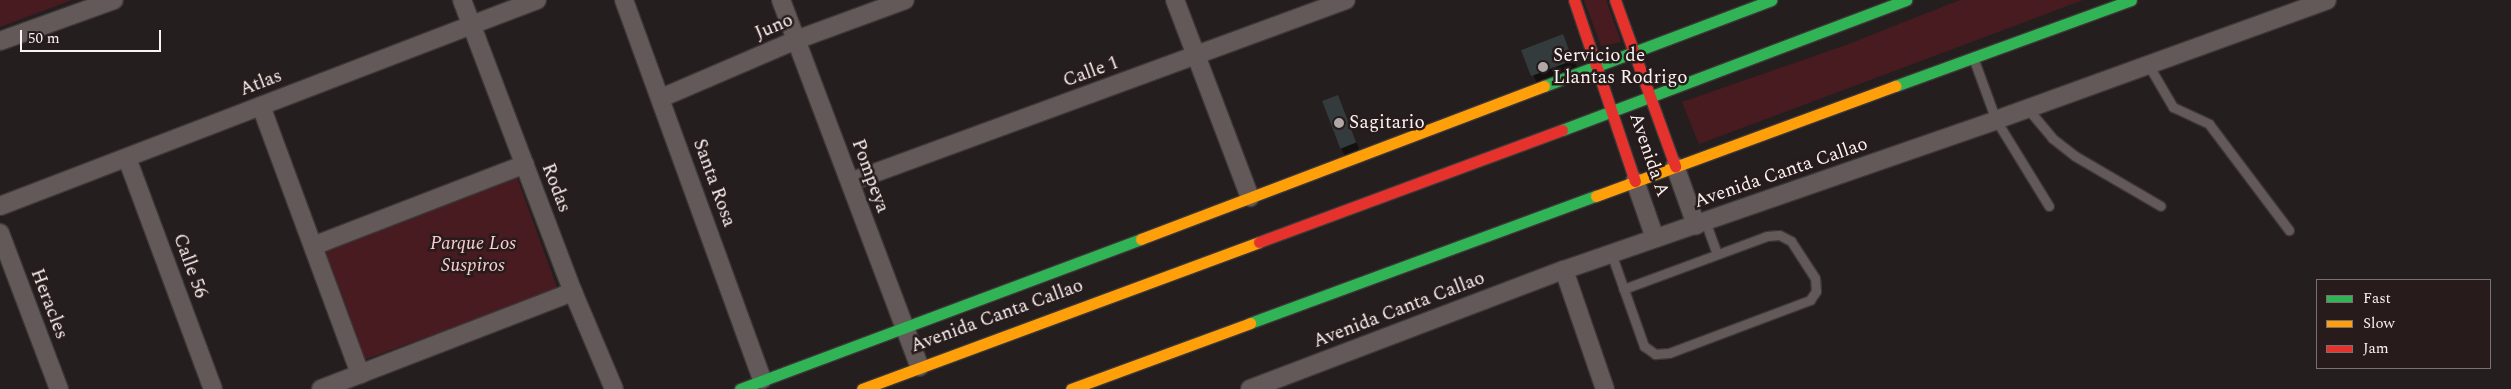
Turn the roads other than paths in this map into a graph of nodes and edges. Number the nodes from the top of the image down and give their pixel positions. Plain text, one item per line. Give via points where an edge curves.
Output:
1 (114, 0) edge
2 (462, 0) edge
3 (536, 0) edge
4 (624, 0) edge
5 (781, 0) edge
6 (905, 0) edge
7 (1175, 0) edge
8 (1346, 0) edge
9 (1574, 0) edge
10 (1615, 0) edge
11 (1771, 0) edge
12 (1906, 0) edge
13 (2131, 0) edge
14 (2327, 0) edge
15 (471, 25) junction
16 (796, 40) junction
17 (0, 41) edge
18 (1633, 52) junction
19 (1195, 56) junction
20 (1973, 57) junction
21 (1597, 66) junction
22 (2149, 66) junction
23 (1651, 97) junction
24 (661, 98) junction
25 (261, 106) junction
26 (2028, 109) junction
27 (1611, 111) junction
28 (1996, 120) junction
29 (127, 158) junction
30 (524, 164) junction
31 (1675, 166) junction
32 (1635, 181) junction
33 (850, 182) junction
34 (1250, 197) junction
35 (0, 206) edge
36 (2049, 206) dead end
37 (2161, 206) dead end
38 (1701, 223) junction
39 (2289, 230) dead end
40 (0, 233) edge
41 (1655, 238) junction
42 (313, 246) junction
43 (1611, 253) junction
44 (1716, 254) junction
45 (1564, 270) junction
46 (1624, 289) junction
47 (573, 292) junction
48 (904, 329) junction
49 (920, 367) junction
50 (360, 374) junction
51 (762, 380) junction
52 (59, 389) edge
53 (213, 389) edge
54 (320, 389) edge
55 (614, 389) edge
56 (740, 389) edge
57 (862, 389) edge
58 (1071, 389) edge
59 (1250, 389) edge
60 (1605, 389) edge

1 - 17 street
2 - 15 street, Rodas
3 - 15 street, Atlas
4 - 24 street, Santa Rosa
5 - 16 street, Pompeya
6 - 16 street, Juno
7 - 19 street
8 - 19 street, Calle 1
9 - 21 main road, Avenida A
10 - 18 main road, Avenida A
11 - 18 main road, Avenida Canta Callao
12 - 23 main road, Avenida Canta Callao
13 - 20 main road, Avenida Canta Callao
14 - 22 street, Avenida Canta Callao
15 - 25 street, Atlas
15 - 30 street, Rodas
16 - 24 street, Juno
16 - 33 street, Pompeya
18 - 21 main road, Avenida Canta Callao
18 - 23 main road, Avenida A
19 - 33 street, Calle 1
19 - 34 street
20 - 28 lane
20 - 31 main road, Avenida Canta Callao
21 - 27 main road, Avenida A
21 - 34 main road, Avenida Canta Callao
22 - 26 street, Avenida Canta Callao
22 - 39 lane via 2173,107 2209,124
23 - 27 main road, Avenida Canta Callao
23 - 31 main road, Avenida A
24 - 51 street, Santa Rosa
25 - 29 street, Atlas
25 - 42 street
26 - 28 street, Avenida Canta Callao
26 - 37 lane via 2052,138 2075,156
27 - 32 main road, Avenida A
27 - 49 main road, Avenida Canta Callao
28 - 36 lane
28 - 38 street, Avenida Canta Callao
29 - 35 street, Atlas
29 - 53 street, Calle 56
30 - 42 street
30 - 47 street, Rodas
31 - 32 main road, Avenida Canta Callao
31 - 38 street, Avenida A
32 - 41 street, Avenida A
32 - 58 main road, Avenida Canta Callao
33 - 48 street, Pompeya
34 - 48 main road, Avenida Canta Callao
38 - 41 street, Avenida Canta Callao
38 - 44 lane
40 - 52 street, Heracles
41 - 43 street, Avenida Canta Callao
42 - 50 street
43 - 45 street, Avenida Canta Callao
43 - 46 lane
44 - 46 lane
44 - 46 lane via 1767,236 1779,235 1791,241 1796,248 1815,278 1816,290 1810,300 1669,353 1655,354 1644,346
45 - 59 street, Avenida Canta Callao
45 - 60 street
47 - 50 street
47 - 55 street, Rodas
48 - 49 street, Pompeya
48 - 51 main road, Avenida Canta Callao
49 - 57 main road, Avenida Canta Callao
50 - 54 street
51 - 56 main road, Avenida Canta Callao

